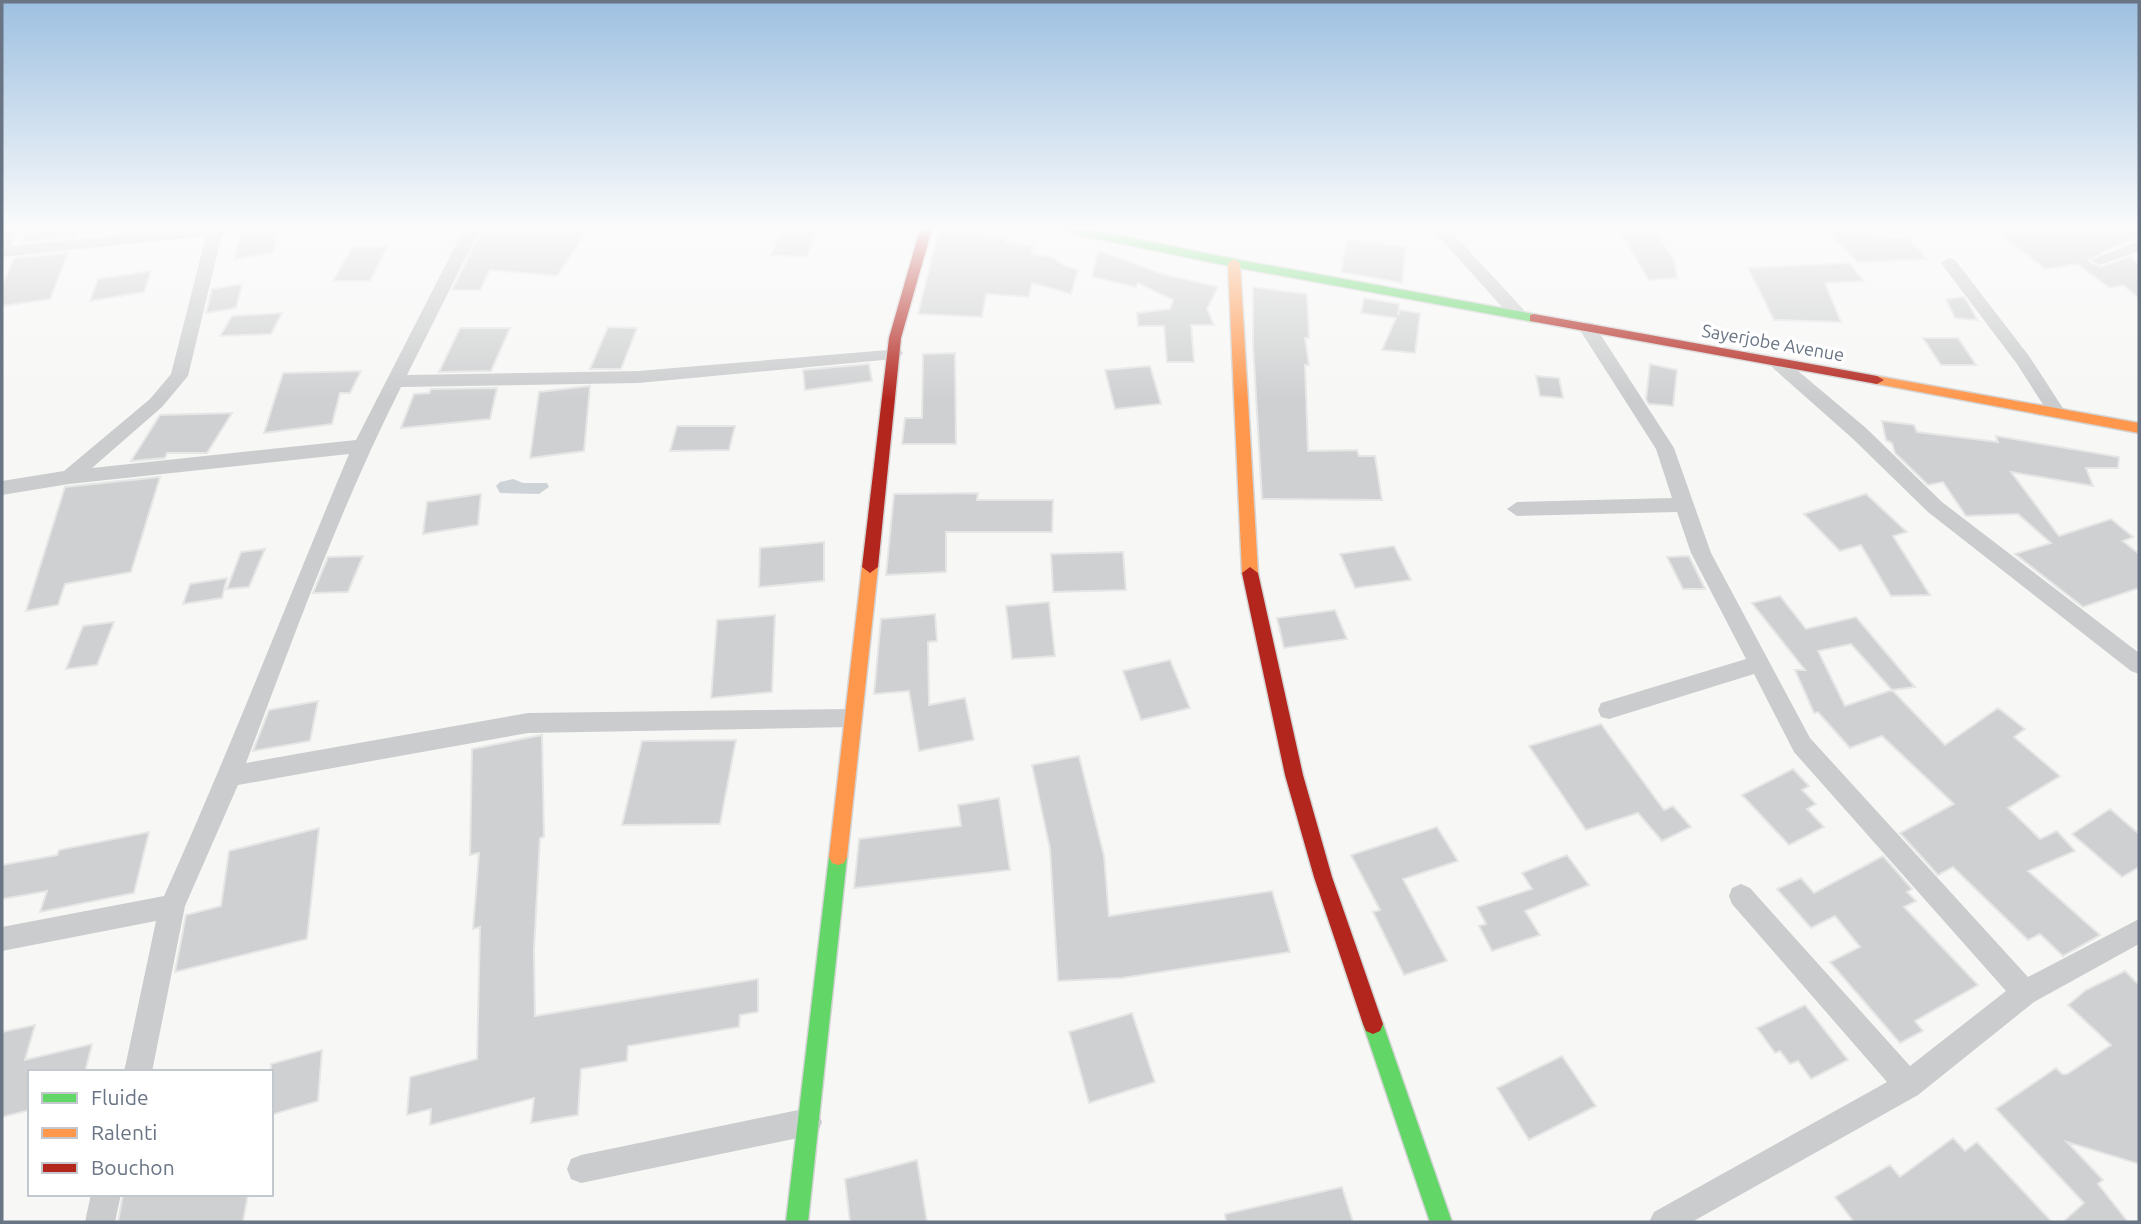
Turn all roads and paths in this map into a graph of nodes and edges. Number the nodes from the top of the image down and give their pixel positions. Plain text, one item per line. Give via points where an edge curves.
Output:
1 (205, 286) edge
2 (443, 286) edge
3 (910, 286) edge
4 (1235, 286) edge
5 (1365, 286) edge
6 (1492, 286) edge
7 (1967, 286) edge
8 (1517, 313) junction
9 (1587, 327) junction
10 (894, 353) junction
11 (1779, 364) junction
12 (395, 381) junction
13 (2057, 414) junction
14 (2139, 428) edge
15 (362, 446) junction
16 (69, 477) junction
17 (2, 488) edge
18 (1686, 505) junction
19 (1517, 509) dead end
20 (1759, 664) junction
21 (2139, 665) edge
22 (1609, 710) dead end
23 (852, 718) junction
24 (230, 776) junction
25 (1741, 896) dead end
26 (172, 906) junction
27 (2139, 931) edge
28 (2, 939) edge
29 (2025, 993) junction
30 (138, 1070) edge
31 (1908, 1085) junction
32 (808, 1122) junction
33 (581, 1169) dead end
34 (106, 1196) edge
35 (100, 1222) edge
36 (797, 1222) edge
37 (1441, 1222) edge
38 (1664, 1222) edge

1 - 16 street via 179,376 156,403
2 - 12 street
3 - 10 street
4 - 37 street via 1250,573 1282,721 1323,877
5 - 8 street, Sayerjobe Avenue
6 - 8 street
7 - 13 street via 2023,359
8 - 9 street, Sayerjobe Avenue
9 - 11 street, Sayerjobe Avenue
9 - 18 street via 1665,448
10 - 12 street via 638,377
10 - 23 street
11 - 13 street, Sayerjobe Avenue
11 - 21 street via 1935,507
12 - 15 street
13 - 14 street, Sayerjobe Avenue
15 - 16 street
15 - 24 street
16 - 17 street
18 - 19 street
18 - 20 street via 1701,553
20 - 22 street
20 - 29 street via 1802,745
23 - 24 street via 528,723
23 - 32 street
24 - 26 street
25 - 31 street
26 - 28 street
26 - 30 street
27 - 29 street
29 - 31 street
31 - 38 street
32 - 33 street
32 - 36 street
34 - 35 street

